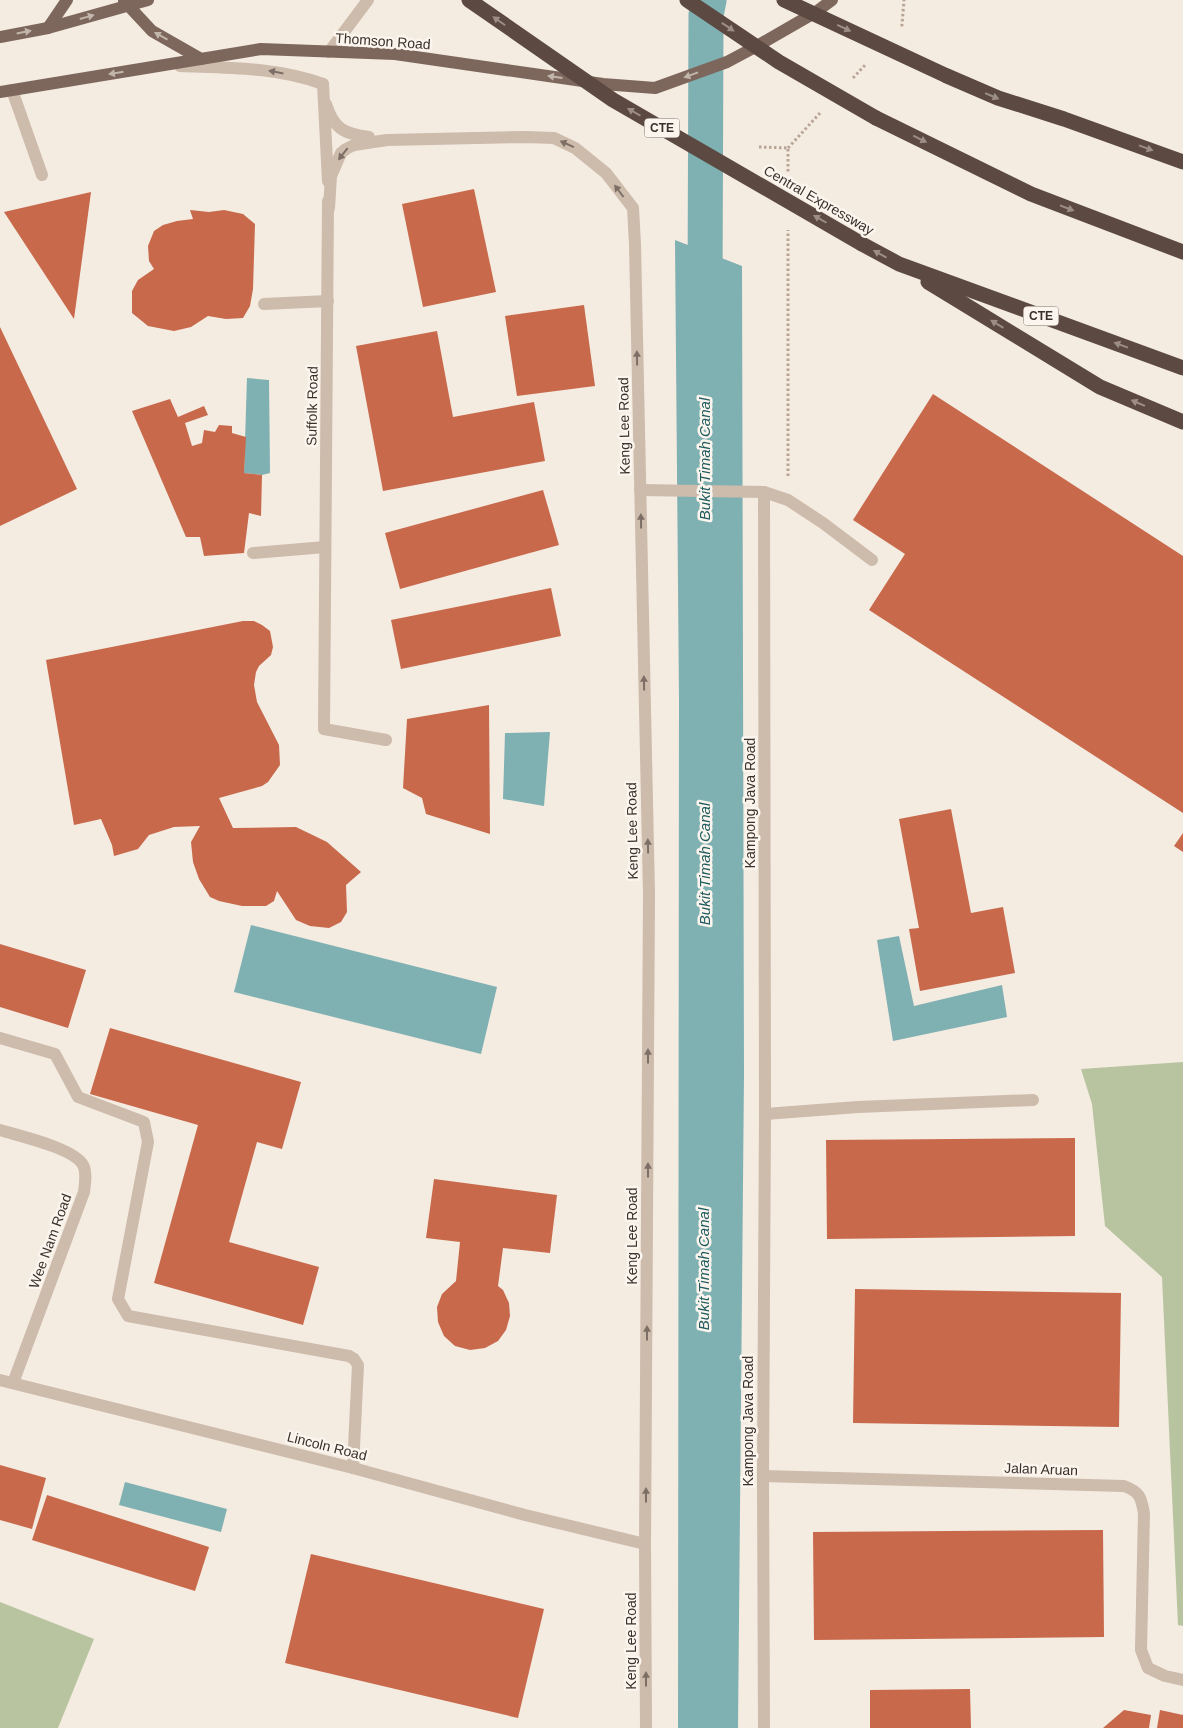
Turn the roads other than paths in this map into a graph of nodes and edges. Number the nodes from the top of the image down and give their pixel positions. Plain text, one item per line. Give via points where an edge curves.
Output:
1 (67, 0) edge
2 (148, 0) edge
3 (368, 0) edge
4 (469, 0) edge
5 (687, 0) edge
6 (784, 0) edge
7 (832, 0) edge
8 (125, 3) edge
9 (48, 28) junction
10 (0, 37) edge
11 (329, 52) junction
12 (201, 59) junction
13 (164, 65) junction
14 (323, 84) junction
15 (6, 91) edge
16 (387, 140) junction
17 (1183, 162) edge
18 (42, 175) dead end
19 (329, 208) junction
20 (1183, 252) edge
21 (899, 264) junction
22 (328, 301) junction
23 (264, 304) dead end
24 (1183, 368) edge
25 (1183, 422) edge
26 (642, 490) junction
27 (763, 492) junction
28 (325, 547) junction
29 (253, 553) dead end
30 (872, 560) dead end
31 (386, 740) dead end
32 (0, 1038) edge
33 (1033, 1100) dead end
34 (765, 1114) junction
35 (0, 1130) edge
36 (0, 1380) edge
37 (13, 1383) junction
38 (353, 1468) junction
39 (763, 1476) junction
40 (645, 1544) junction
41 (1183, 1680) edge
42 (646, 1728) edge
43 (764, 1728) edge

1 - 9 main road
2 - 8 main road
3 - 11 street
21 -> 4 highway, Central Expressway / CTE, bridge via 613,100
5 -> 20 highway, bridge via 779,62 876,118 1031,194
6 -> 17 highway, bridge via 998,98
7 -> 11 main road, Thomson Road via 727,62 655,88 603,84 395,54
9 -> 8 main road
12 -> 8 main road via 152,30
10 -> 9 main road
11 - 12 main road, Thomson Road via 261,49
12 - 13 main road, Thomson Road
14 -> 13 street via 260,69
13 -> 15 main road, Thomson Road
14 - 16 street, Keng Lee Road via 327,106 339,128 353,136
14 - 19 street, Suffolk Road
15 - 18 street
16 -> 19 street, Keng Lee Road via 346,148 331,176
26 -> 16 street, Keng Lee Road via 633,208 606,173 575,148 554,138
19 - 22 street, Suffolk Road
24 -> 21 highway, Central Expressway / CTE
25 -> 21 highway via 1100,386
22 - 23 street
22 - 28 street, Suffolk Road
26 - 27 street
40 -> 26 street, Keng Lee Road via 649,894
27 - 30 street via 788,500
27 - 34 street, Kampong Java Road
28 - 29 street
28 - 31 street, Suffolk Road via 324,729
32 - 38 street via 55,1054 78,1097 144,1122 148,1142 118,1299 128,1316 354,1359 358,1364
33 - 34 street
34 - 39 street, Kampong Java Road
35 - 37 street, Wee Nam Road via 74,1155 83,1164 85,1176 84,1192
36 - 37 street, Lincoln Road
37 - 38 street, Lincoln Road
38 - 40 street, Lincoln Road
39 - 41 street, Jalan Aruan via 1124,1486 1136,1491 1142,1499 1144,1513 1141,1650 1148,1668
39 - 43 street, Kampong Java Road
42 -> 40 street, Keng Lee Road

